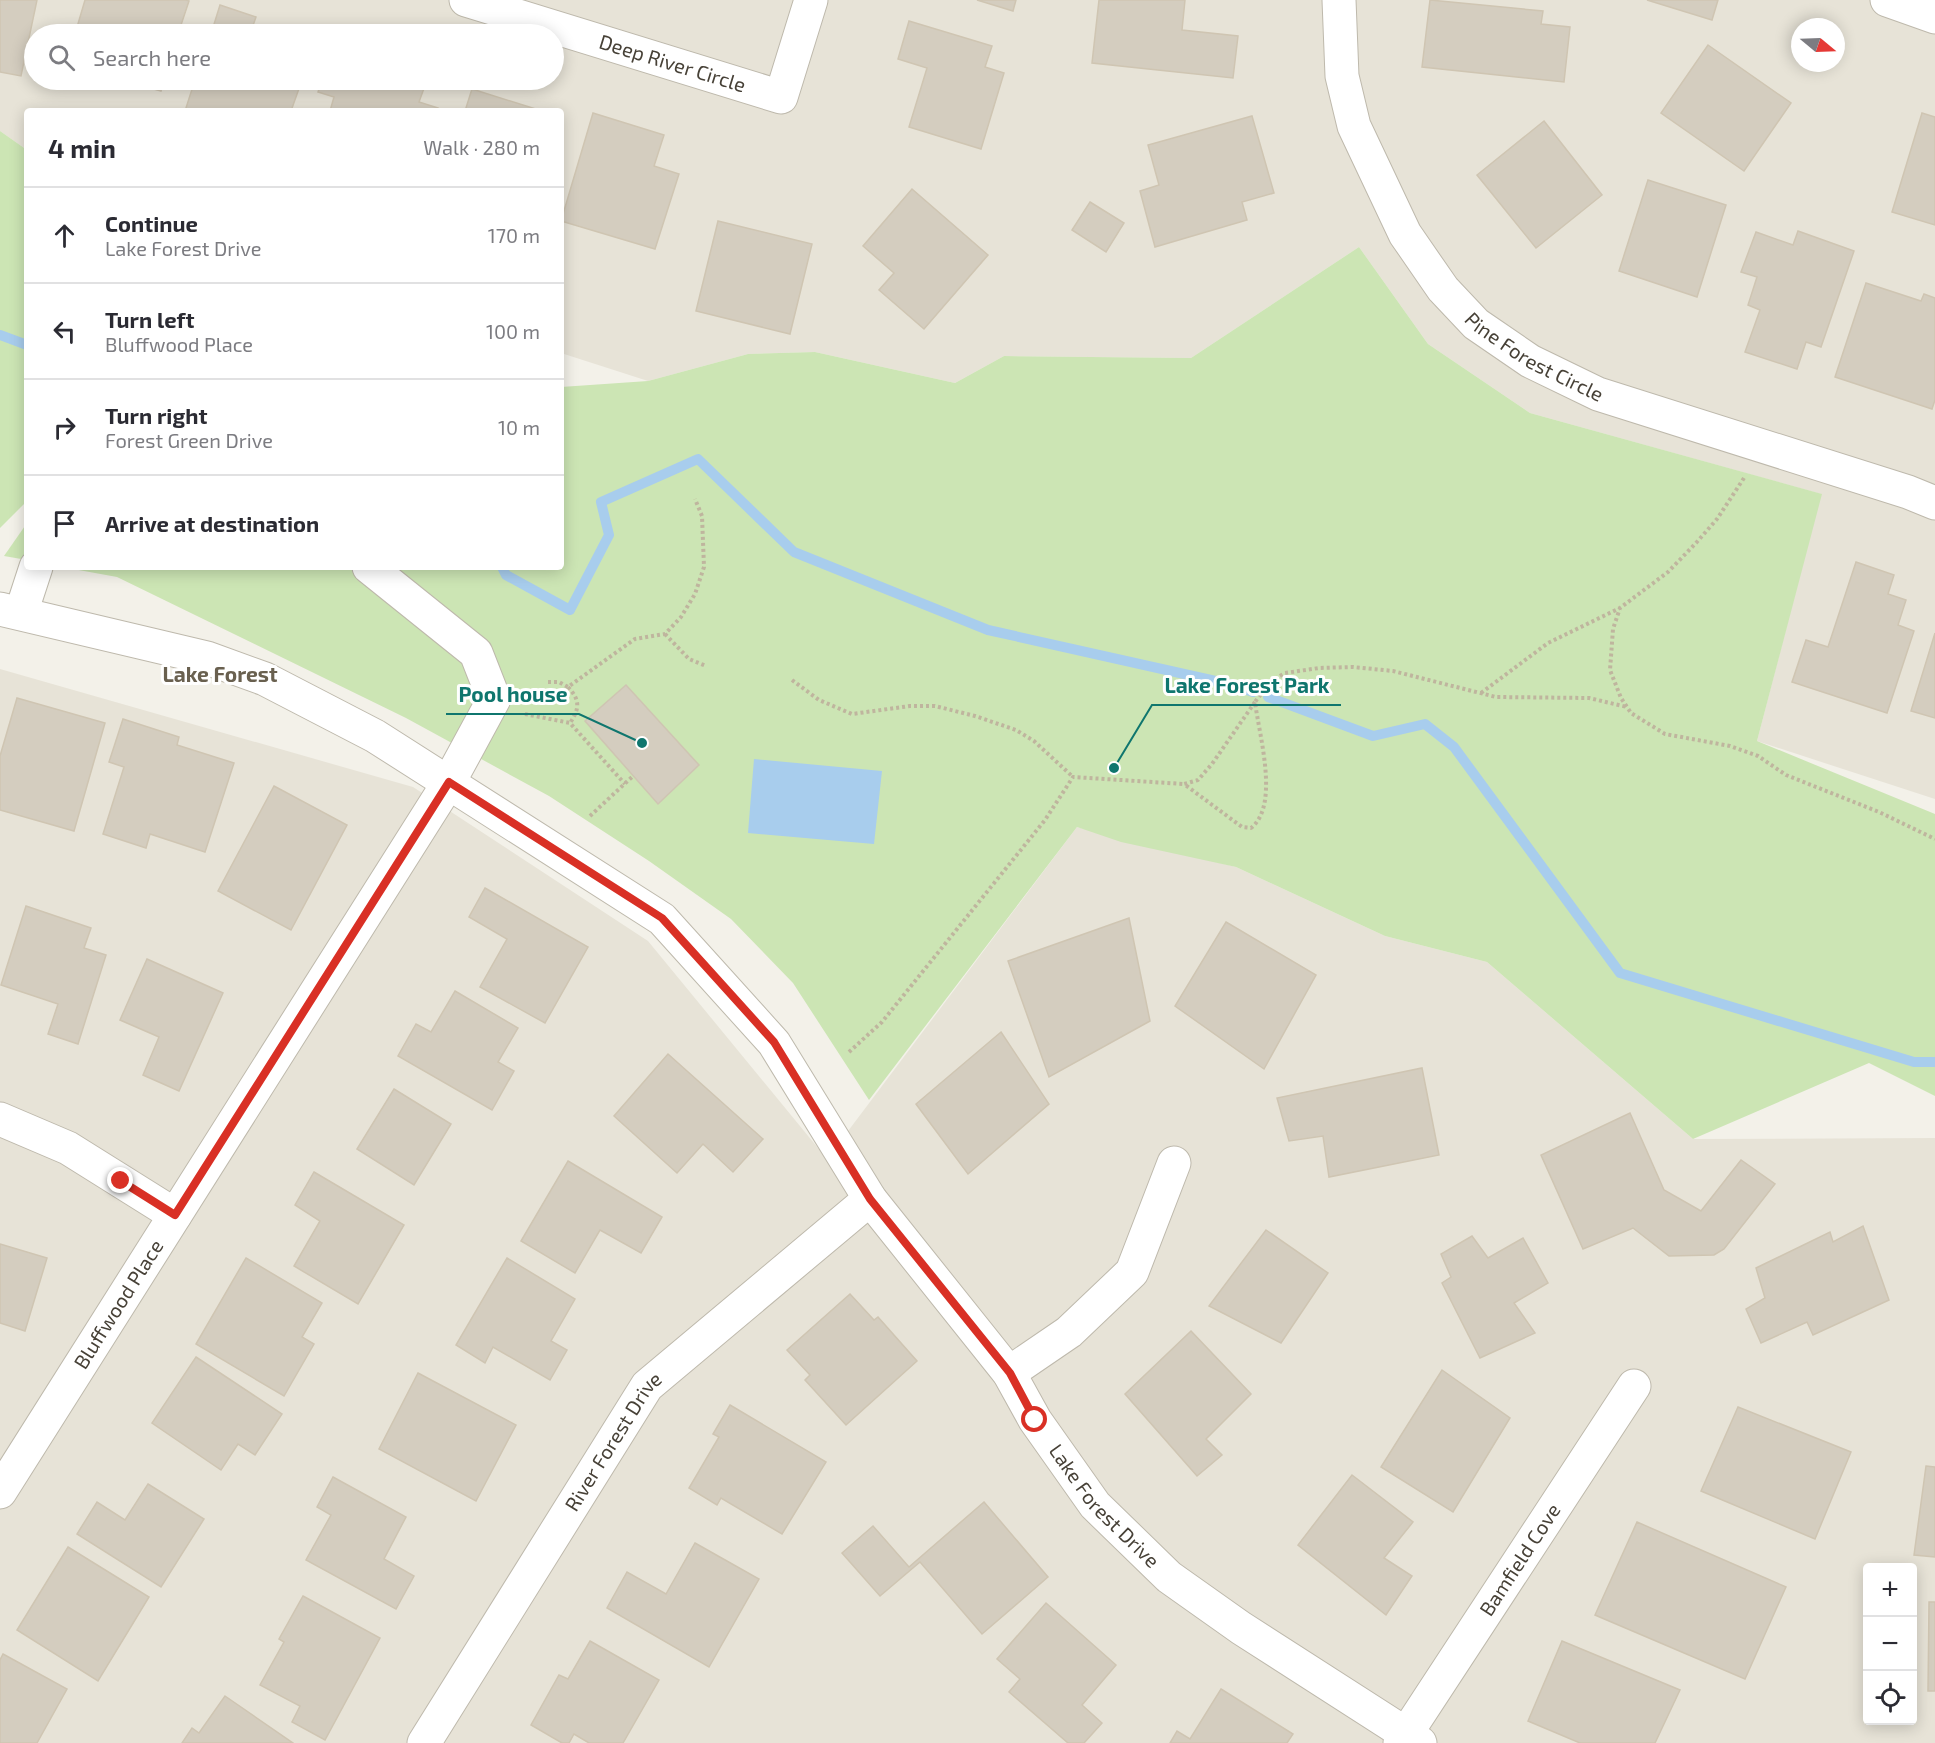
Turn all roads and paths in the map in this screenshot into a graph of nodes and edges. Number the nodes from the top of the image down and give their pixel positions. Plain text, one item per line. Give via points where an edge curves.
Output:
1 (466, 0) edge
2 (811, 0) edge
3 (1339, 0) edge
4 (1887, 0) edge
5 (1935, 17) edge
6 (544, 24) edge
7 (564, 30) edge
8 (1744, 478) dead end
9 (694, 499) dead end
10 (1935, 503) edge
11 (34, 570) edge
12 (373, 570) edge
13 (1620, 608) junction
14 (11, 611) edge
15 (665, 634) junction
16 (706, 666) dead end
17 (792, 680) dead end
18 (548, 682) dead end
19 (568, 687) junction
20 (1481, 693) junction
21 (1255, 702) junction
22 (1627, 707) junction
23 (515, 712) dead end
24 (570, 723) junction
25 (633, 776) dead end
26 (1073, 777) junction
27 (449, 782) junction
28 (625, 783) junction
29 (1184, 784) junction
30 (590, 816) dead end
31 (1935, 839) edge
32 (849, 1052) dead end
33 (0, 1119) edge
34 (1174, 1163) dead end
35 (870, 1199) junction
36 (175, 1215) junction
37 (1010, 1373) junction
38 (1634, 1386) dead end
39 (0, 1491) edge
40 (1409, 1740) edge
41 (424, 1743) edge

1 - 6 street, Deep River Circle
2 - 7 street, Deep River Circle via 781,97
3 - 10 street, Pine Forest Circle via 1342,76 1354,126 1405,234 1443,289 1476,324 1530,361 1598,394
4 - 5 street
8 - 13 path via 1696,543 1668,572
9 - 15 path via 702,516 704,567 695,594
11 - 14 street
12 - 27 street, Bluffwood Place via 477,653 491,690 494,699
13 - 20 path via 1548,643
13 - 22 path via 1613,629 1610,670
14 - 27 street, Lake Forest Drive via 207,658 265,679 375,736
15 - 16 path via 689,659
15 - 19 path via 635,639
17 - 26 path via 819,700 852,714 935,706 1016,730
18 - 19 path
19 - 24 path via 578,698 578,708
20 - 21 path via 1393,670 1319,668 1285,673 1270,682
20 - 22 path via 1522,698 1589,698
21 - 29 path via 1212,764 1198,780
21 - 29 path via 1266,776 1258,823 1251,828 1242,827
22 - 31 path via 1646,725 1665,734 1731,746 1752,754 1786,775
23 - 24 path
24 - 28 path
25 - 28 path
26 - 29 path
26 - 32 path via 1045,820 882,1022
27 - 35 street, Lake Forest Drive via 662,918 774,1042
27 - 36 street, Bluffwood Place
28 - 30 path
33 - 36 street via 68,1148
34 - 37 street via 1132,1272 1069,1332
35 - 37 street, Lake Forest Drive
35 - 41 street, River Forest Drive via 647,1386
36 - 39 street, Bluffwood Place
37 - 40 street, Lake Forest Drive via 1035,1420 1095,1505 1120,1532 1178,1583
38 - 40 street, Bamfield Cove

